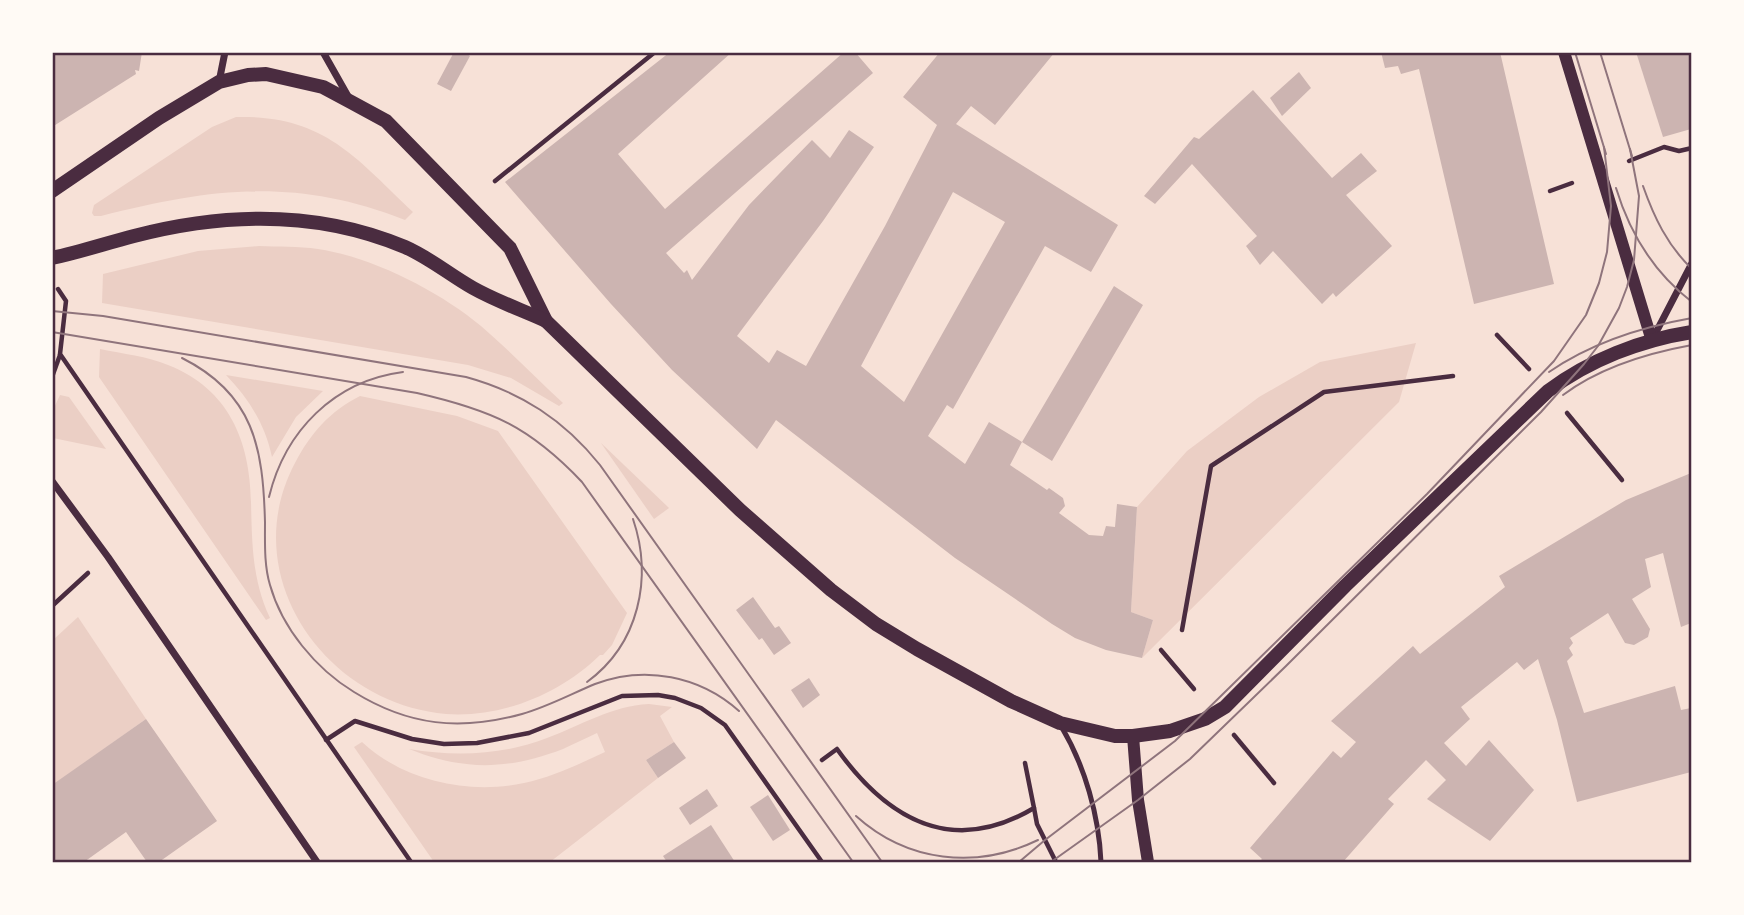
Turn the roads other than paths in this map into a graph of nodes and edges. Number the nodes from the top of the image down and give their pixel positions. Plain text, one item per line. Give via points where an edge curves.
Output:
1 (225, 52) edge
2 (323, 52) edge
3 (1564, 52) edge
4 (219, 82) junction
5 (351, 102) junction
6 (52, 191) edge
7 (52, 258) edge
8 (1692, 263) edge
9 (546, 321) junction
10 (1692, 332) edge
11 (1652, 341) junction
12 (52, 481) edge
13 (1060, 723) junction
14 (1133, 736) junction
15 (317, 863) edge
16 (1101, 863) edge
17 (1148, 863) edge

1 - 4 street
2 - 5 street
3 - 11 street
4 - 5 main road via 276,75 323,87
4 - 6 main road
5 - 9 main road via 386,121 510,248
7 - 9 main road via 181,226 303,219 342,226 407,248 474,288
8 - 11 street
9 - 13 main road via 740,510 831,590 876,624 965,677
10 - 11 main road
11 - 14 main road via 1603,359 1548,391 1225,707 1190,725
12 - 15 street
13 - 14 main road
13 - 16 lane via 1088,787
14 - 17 street

